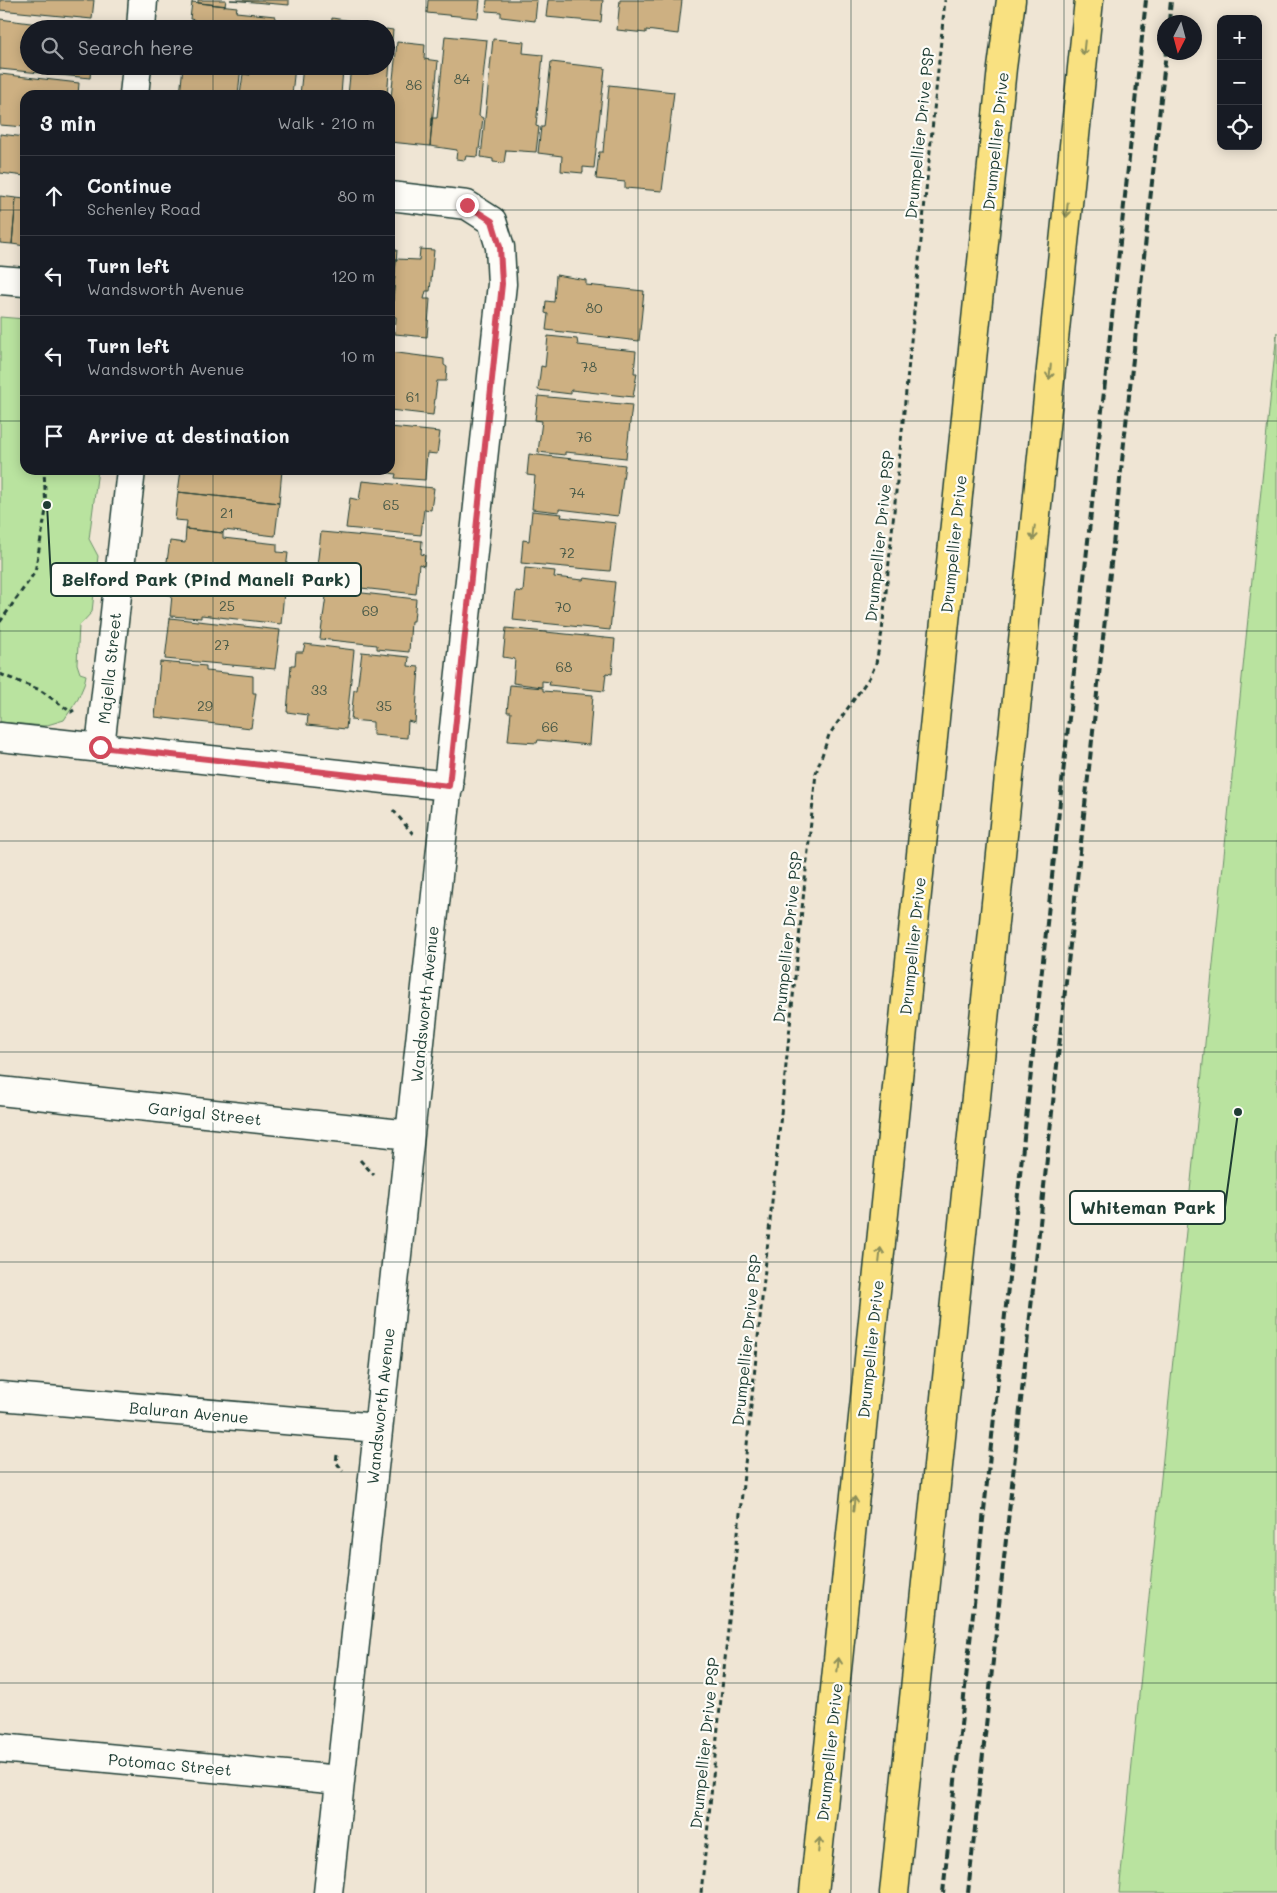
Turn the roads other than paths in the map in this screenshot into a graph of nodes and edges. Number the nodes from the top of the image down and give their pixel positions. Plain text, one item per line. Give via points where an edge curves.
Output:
1 (143, 0) edge
2 (1011, 0) edge
3 (1089, 0) edge
4 (141, 20) edge
5 (136, 75) edge
6 (135, 90) edge
7 (395, 197) edge
8 (0, 280) edge
9 (20, 282) edge
10 (130, 475) edge
11 (0, 737) edge
12 (100, 747) junction
13 (449, 786) junction
14 (0, 1092) edge
15 (410, 1134) junction
16 (0, 1396) edge
17 (378, 1428) junction
18 (0, 1748) edge
19 (340, 1780) junction
20 (328, 1893) edge
21 (814, 1893) edge
22 (894, 1893) edge

1 - 4 street
21 -> 2 main road, Drumpellier Drive
3 -> 22 main road
5 - 6 street
7 - 13 street, Wandsworth Avenue via 467,205 492,221 500,247 502,284
8 - 9 street
10 - 12 street, Majella Street
11 - 12 street
12 - 13 street
13 - 15 street, Wandsworth Avenue
14 - 15 street, Garigal Street
15 - 17 street, Wandsworth Avenue
16 - 17 street, Baluran Avenue
17 - 19 street, Wandsworth Avenue
18 - 19 street, Potomac Street
19 - 20 street, Wandsworth Avenue

